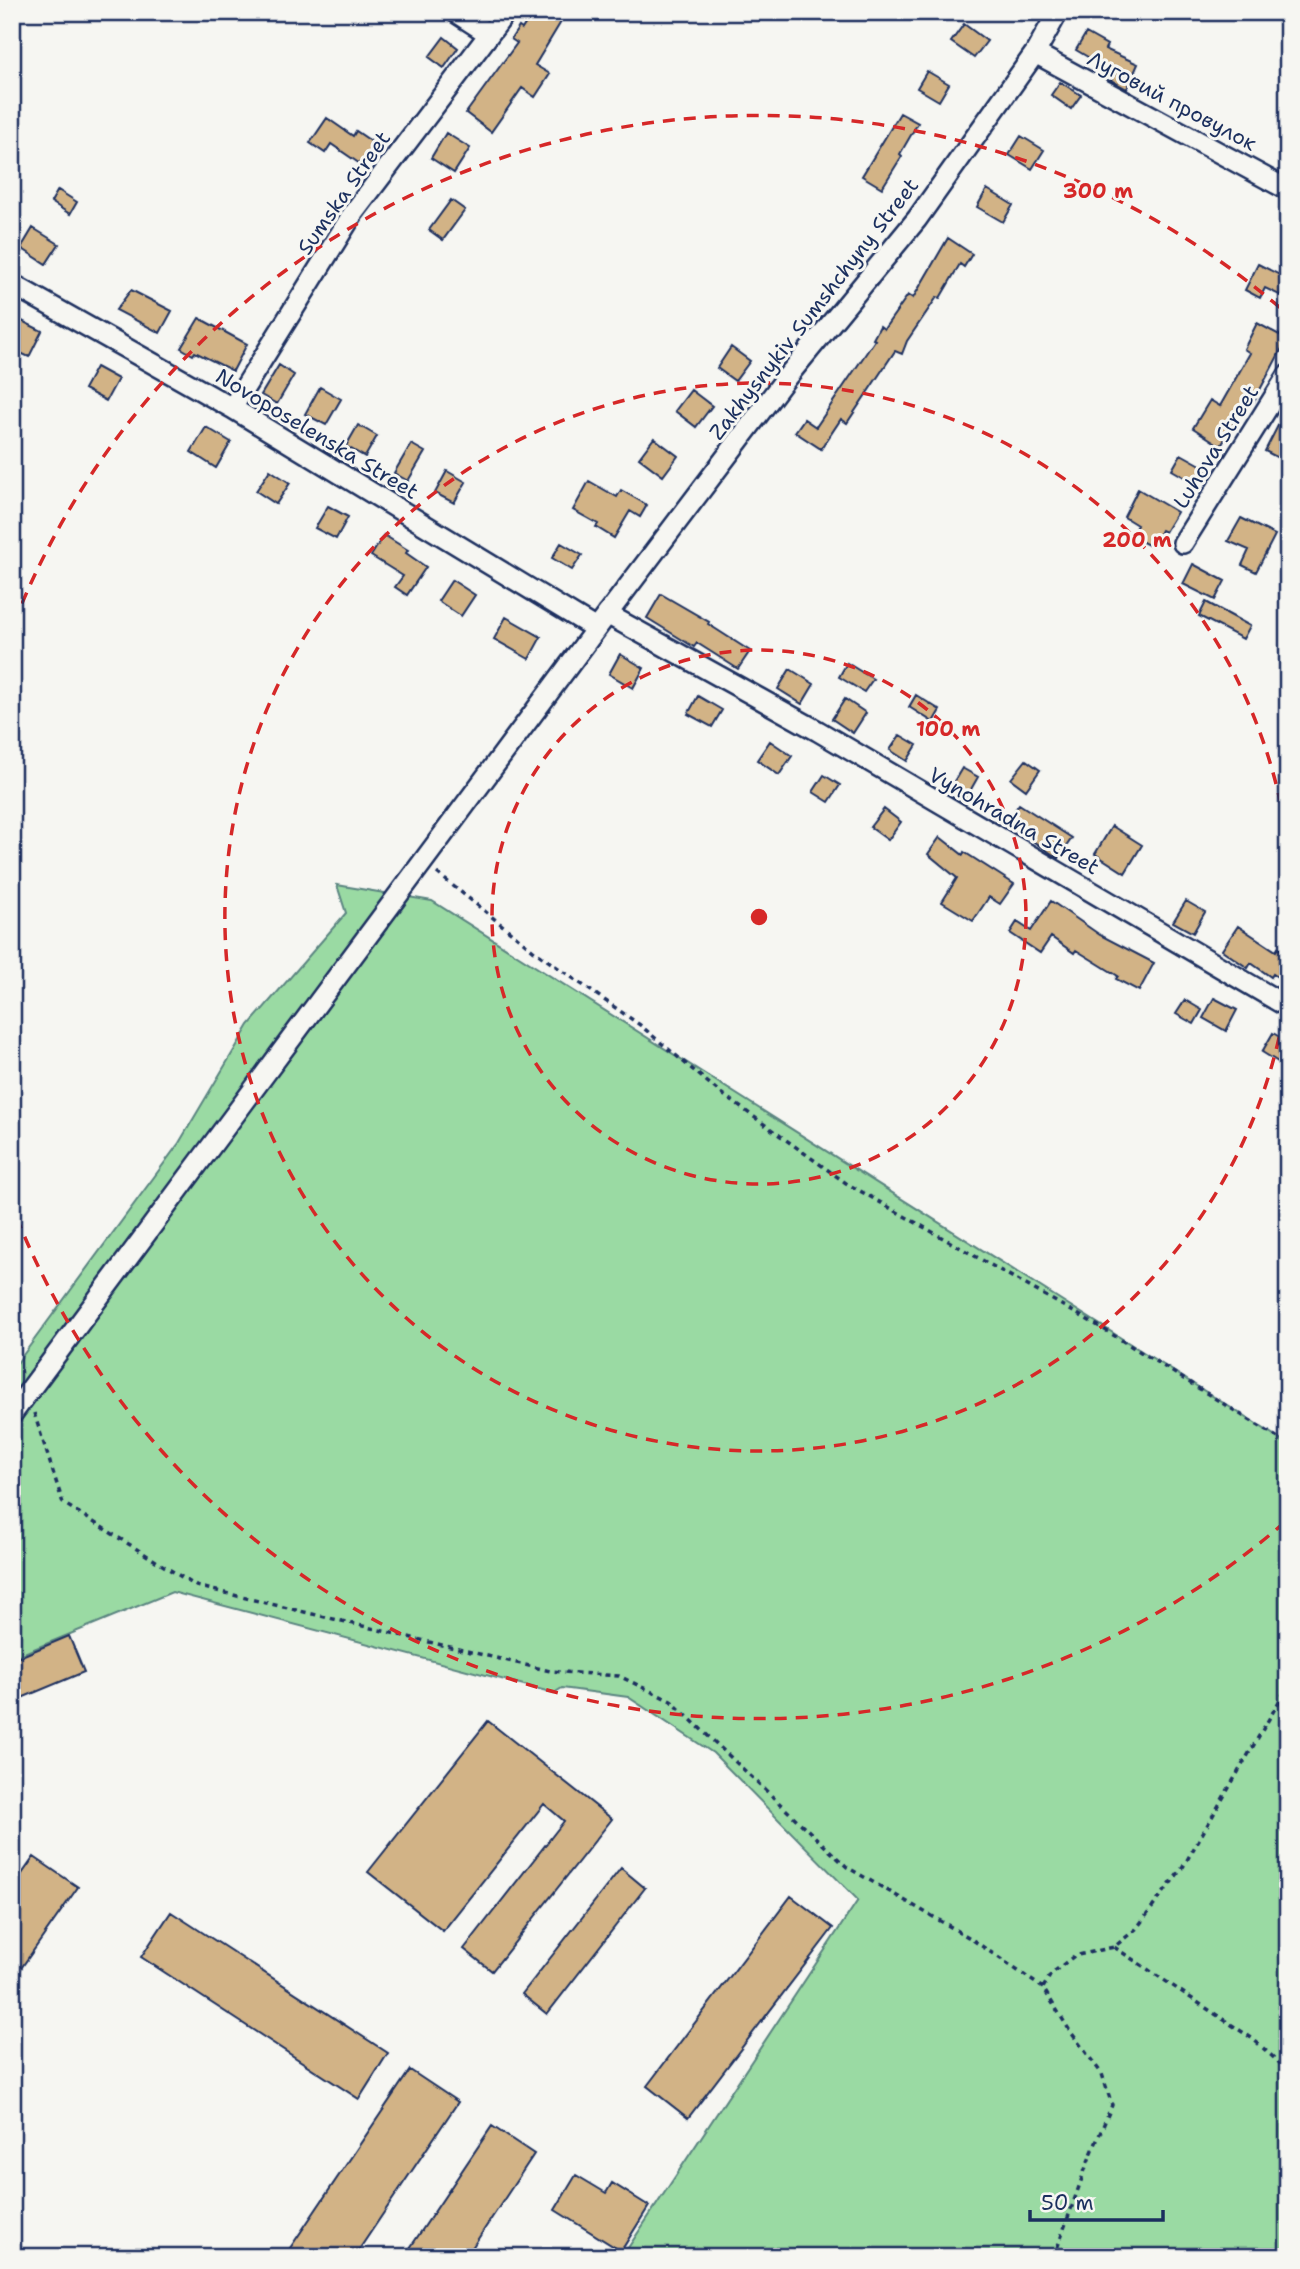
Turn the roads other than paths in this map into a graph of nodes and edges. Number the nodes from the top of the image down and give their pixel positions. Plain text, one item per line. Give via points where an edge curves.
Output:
1 (455, 12) edge
2 (506, 12) edge
3 (1058, 12) edge
4 (489, 34) junction
5 (1035, 53) junction
6 (1288, 190) edge
7 (12, 284) edge
8 (1288, 375) edge
9 (232, 408) junction
10 (1183, 543) dead end
11 (601, 621) junction
12 (1288, 1007) edge
13 (12, 1414) edge

1 - 4 street
2 - 4 street, Sumska Street
3 - 5 street, Zakhysnykiv Sumshchyny Street
4 - 9 street, Sumska Street via 354,212
5 - 6 street, Луговий провулок
5 - 11 street, Zakhysnykiv Sumshchyny Street via 917,219 786,378
7 - 9 street, Novoposelenska Street
8 - 10 street, Luhova Street
9 - 11 street, Novoposelenska Street
11 - 12 street, Vynohradna Street via 818,731
11 - 13 street, Zakhysnykiv Sumshchyny Street

